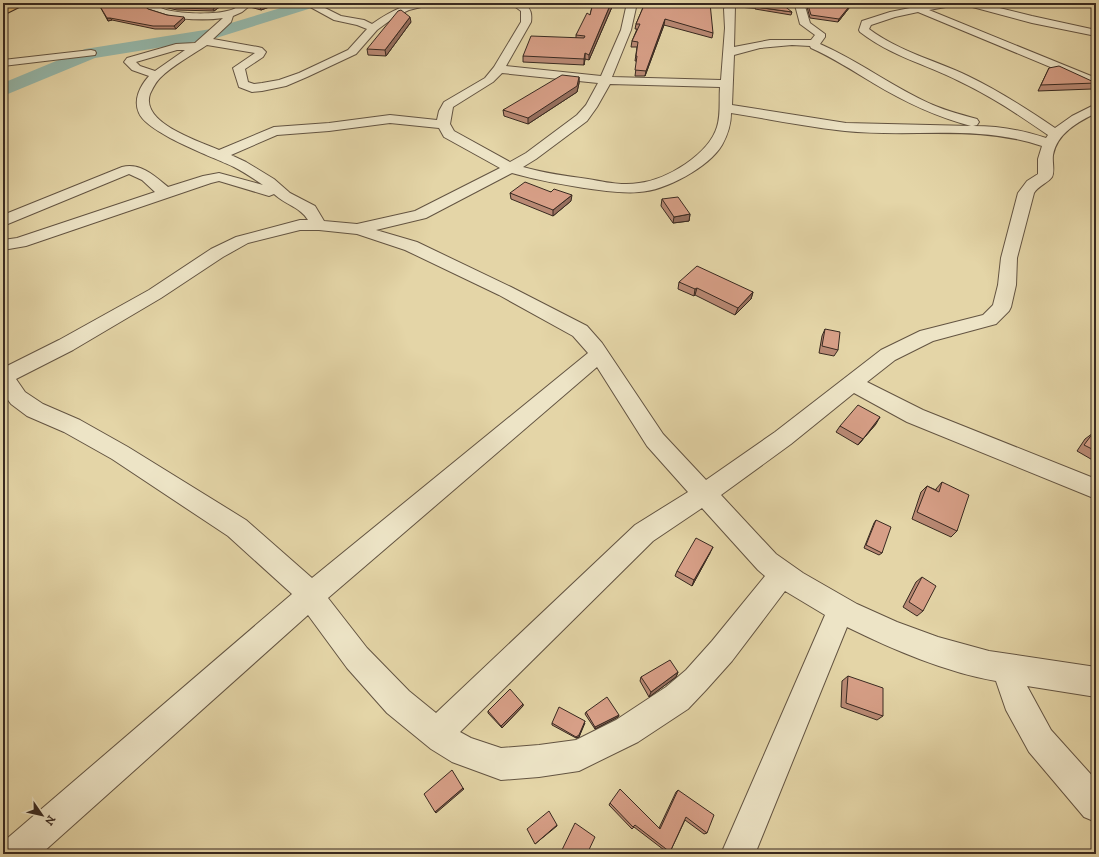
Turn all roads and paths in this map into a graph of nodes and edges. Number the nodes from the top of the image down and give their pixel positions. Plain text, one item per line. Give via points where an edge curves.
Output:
1 (22, 3) edge
2 (149, 3) edge
3 (248, 3) edge
4 (308, 3) edge
5 (426, 3) edge
6 (515, 3) edge
7 (632, 3) edge
8 (731, 3) edge
9 (792, 3) edge
10 (799, 3) edge
11 (901, 3) edge
12 (954, 3) edge
13 (968, 3) edge
14 (916, 7) edge
15 (3, 12) edge
16 (230, 14) junction
17 (372, 28) junction
18 (1096, 34) edge
19 (202, 43) junction
20 (814, 43) junction
21 (91, 53) dead end
22 (728, 53) junction
23 (3, 64) edge
24 (499, 69) junction
25 (156, 75) junction
26 (606, 80) junction
27 (1096, 82) edge
28 (726, 84) junction
29 (726, 108) junction
30 (1096, 108) edge
31 (444, 125) junction
32 (994, 130) junction
33 (1052, 139) junction
34 (220, 155) junction
35 (510, 168) junction
36 (164, 192) junction
37 (285, 196) junction
38 (3, 221) edge
39 (319, 225) junction
40 (357, 229) junction
41 (3, 245) edge
42 (599, 355) junction
43 (853, 384) junction
44 (1096, 489) edge
45 (704, 494) junction
46 (782, 574) junction
47 (310, 596) junction
48 (840, 609) junction
49 (1011, 668) junction
50 (1096, 682) edge
51 (437, 734) junction
52 (1096, 805) edge
53 (15, 854) edge
54 (738, 854) edge

1 - 15 highway
2 - 16 street via 148,5 154,9 179,14
3 - 16 street
4 - 17 street via 338,18 360,22
5 - 17 street via 400,10
6 - 24 street via 524,8 528,15
7 - 26 street via 626,30
8 - 9 street
8 - 22 street
10 - 20 street via 805,24 820,34
11 - 14 street
12 - 14 street
13 - 18 street
14 - 27 street
14 - 33 street via 866,23 864,30 901,53 963,78 1004,99
16 - 19 street via 227,20
17 - 19 street via 352,52 282,83 252,88 243,84 239,68 261,52
19 - 25 street
19 - 25 street via 176,47 131,60 136,68
20 - 22 street via 751,45
20 - 32 street via 814,46 838,56 929,108
21 - 23 street
22 - 28 street
24 - 26 street
24 - 31 street via 489,80 448,105
25 - 34 street via 148,84 142,100 145,113 163,130
26 - 28 street
26 - 35 street via 582,118 531,156
28 - 29 street
29 - 32 street via 846,127
29 - 35 street via 724,126 716,144 704,157 661,182 640,188 610,188 538,176
30 - 33 street via 1083,114
31 - 34 street via 390,119 274,132
31 - 35 street via 449,134
32 - 33 street
33 - 43 street via 1045,163 1045,176 1032,184 1026,193 1008,258 1007,285 1002,306 989,320 927,336 893,352
34 - 37 street via 269,182
35 - 40 street via 420,215
36 - 37 street via 219,177
36 - 38 street via 136,170 127,170
36 - 41 street via 20,242
37 - 39 street via 309,208
39 - 40 street
39 - 47 street via 300,225 242,240 217,253 155,294 66,345 3,377 18,398 35,410 72,426 120,453 238,528
40 - 42 street via 411,246 505,291 580,331
42 - 45 street via 655,440
42 - 47 street
43 - 44 street via 915,416
43 - 45 street
45 - 46 street via 767,562
45 - 51 street via 644,533
46 - 48 street
46 - 51 street via 722,651 678,698 627,731 579,755 539,762 502,764 463,751
47 - 51 street via 357,658 398,702
47 - 53 street
48 - 49 street via 892,634 938,651 989,665
48 - 54 street
49 - 50 street
49 - 52 street via 1011,683 1017,699 1040,740

